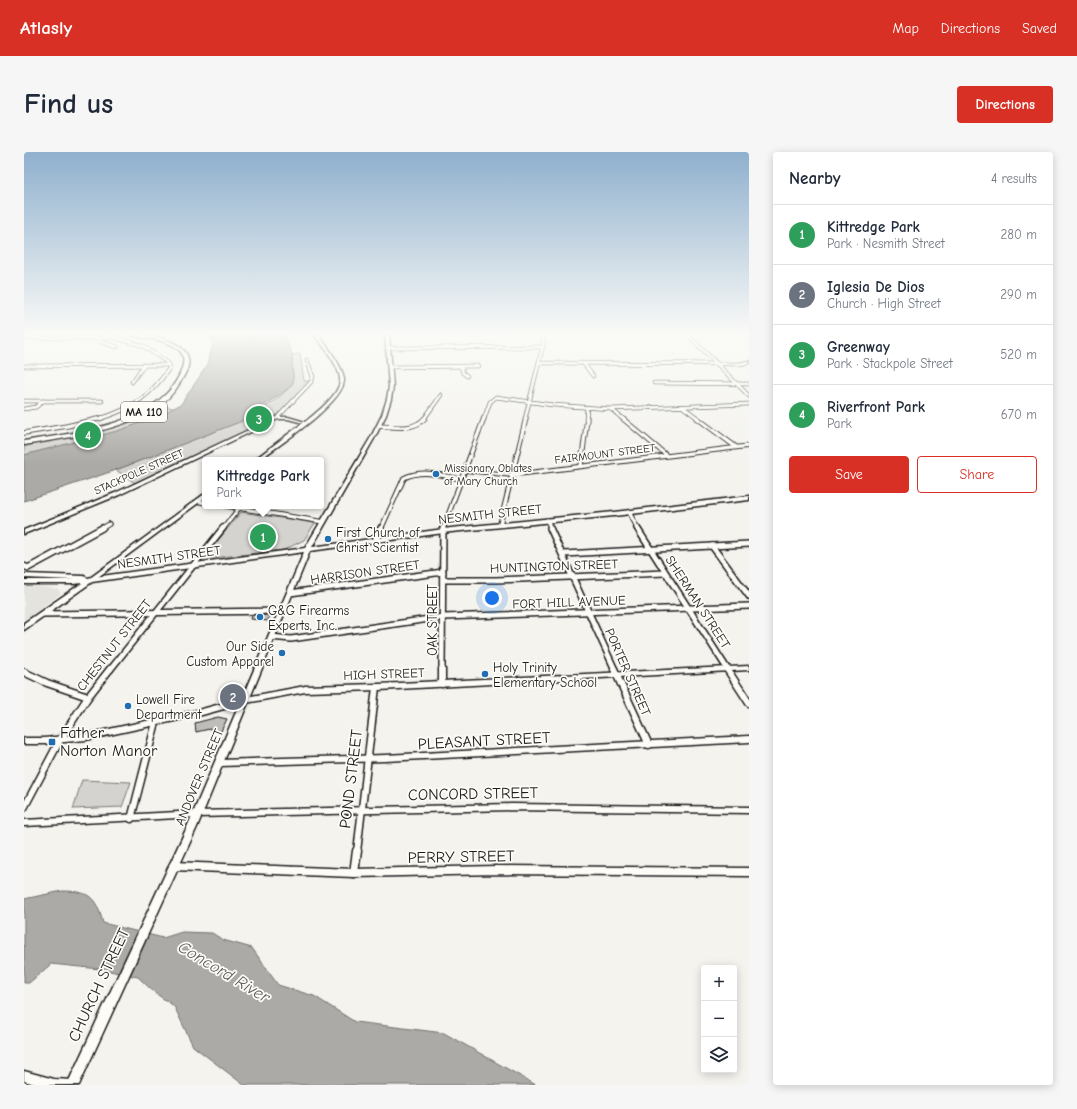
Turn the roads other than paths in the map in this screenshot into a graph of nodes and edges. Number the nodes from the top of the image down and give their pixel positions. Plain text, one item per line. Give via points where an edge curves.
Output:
1 (136, 377) edge
2 (164, 377) edge
3 (179, 377) edge
4 (313, 377) edge
5 (341, 377) edge
6 (389, 377) edge
7 (536, 377) edge
8 (730, 377) edge
9 (132, 382) dead end
10 (654, 383) dead end
11 (738, 384) junction
12 (749, 384) edge
13 (441, 395) dead end
14 (749, 396) edge
15 (24, 401) edge
16 (43, 401) junction
17 (102, 401) dead end
18 (530, 402) junction
19 (749, 404) edge
20 (683, 407) junction
21 (587, 408) junction
22 (24, 409) edge
23 (612, 409) junction
24 (277, 418) junction
25 (306, 423) junction
26 (379, 426) junction
27 (24, 433) edge
28 (24, 444) edge
29 (749, 446) edge
30 (736, 447) junction
31 (666, 455) junction
32 (260, 457) edge
33 (581, 466) junction
34 (464, 470) junction
35 (511, 475) junction
36 (460, 479) junction
37 (202, 498) edge
38 (749, 498) edge
39 (198, 501) junction
40 (202, 502) edge
41 (238, 509) edge
42 (245, 509) edge
43 (629, 512) junction
44 (547, 520) junction
45 (324, 522) junction
46 (108, 524) dead end
47 (500, 524) junction
48 (442, 531) junction
49 (24, 532) edge
50 (375, 541) junction
51 (749, 544) edge
52 (712, 546) junction
53 (308, 549) junction
54 (651, 549) junction
55 (564, 554) junction
56 (193, 566) junction
57 (26, 567) edge
58 (443, 572) junction
59 (665, 573) junction
60 (24, 576) edge
61 (573, 577) junction
62 (92, 579) junction
63 (443, 580) junction
64 (24, 582) edge
65 (52, 583) junction
66 (290, 593) junction
67 (749, 596) edge
68 (54, 605) junction
69 (749, 606) edge
70 (688, 608) junction
71 (282, 611) junction
72 (155, 612) junction
73 (590, 613) junction
74 (42, 614) junction
75 (443, 617) junction
76 (24, 627) edge
77 (271, 637) junction
78 (749, 668) edge
79 (728, 670) junction
80 (24, 672) edge
81 (618, 675) junction
82 (442, 684) junction
83 (376, 687) junction
84 (88, 697) junction
85 (246, 700) junction
86 (749, 703) edge
87 (156, 722) junction
88 (749, 739) edge
89 (60, 740) junction
90 (24, 741) edge
91 (649, 745) junction
92 (368, 759) junction
93 (220, 763) junction
94 (24, 808) edge
95 (361, 810) junction
96 (749, 810) edge
97 (197, 814) junction
98 (131, 818) junction
99 (24, 823) edge
100 (173, 866) junction
101 (749, 872) edge
102 (354, 873) junction
103 (157, 899) joint
104 (24, 1076) edge
105 (73, 1085) edge

1 - 9 street
2 - 27 street via 133,406 91,420
3 - 28 main road, MA 110 via 169,394 153,407 125,420
4 - 24 street via 311,382
5 - 25 street via 340,387 333,397
6 - 26 main road, ANDOVER STREET via 390,395
7 - 18 street
8 - 11 street
10 - 11 street
11 - 12 street
11 - 14 street
13 - 26 street via 425,420 418,424 401,427
15 - 16 street
16 - 17 street
16 - 22 street via 36,407
18 - 21 street
18 - 34 street via 496,397 490,402
18 - 35 street
19 - 20 street
20 - 23 street
20 - 30 street
21 - 23 street
21 - 33 street
23 - 31 street
24 - 25 street
24 - 49 street, STACKPOLE STREET via 157,476
25 - 32 street
26 - 45 main road, ANDOVER STREET
29 - 30 street, FAIRMOUNT STREET
30 - 31 street, FAIRMOUNT STREET
31 - 33 street, FAIRMOUNT STREET
33 - 35 street, FAIRMOUNT STREET
34 - 35 street, FAIRMOUNT STREET
34 - 36 street
35 - 47 street
36 - 48 street
36 - 50 street via 419,473 404,478
37 - 39 street
38 - 43 main road, NESMITH STREET
39 - 40 street
39 - 62 street
41 - 56 street, CHESTNUT STREET
42 - 45 street
43 - 44 main road, NESMITH STREET
43 - 54 street, SHERMAN STREET
44 - 47 main road, NESMITH STREET
44 - 55 street, PORTER STREET
45 - 53 main road, ANDOVER STREET
46 - 57 street
47 - 48 main road, NESMITH STREET
48 - 50 main road, NESMITH STREET
48 - 58 street, OAK STREET
50 - 53 main road, NESMITH STREET
51 - 52 street
52 - 54 street
52 - 67 street
53 - 56 main road, NESMITH STREET
53 - 66 main road, ANDOVER STREET
54 - 55 street
54 - 59 street, SHERMAN STREET
55 - 61 street, PORTER STREET
56 - 62 main road, NESMITH STREET
56 - 72 street, CHESTNUT STREET
58 - 63 street, OAK STREET
58 - 66 street, HARRISON STREET
59 - 61 street, HUNTINGTON STREET
59 - 70 street, SHERMAN STREET
60 - 62 main road, NESMITH STREET
61 - 63 street, HUNTINGTON STREET
61 - 73 street, PORTER STREET
62 - 65 main road, NESMITH STREET
62 - 68 main road
63 - 75 street, OAK STREET
64 - 65 main road, NESMITH STREET
65 - 68 main road via 64,589 63,596
66 - 71 main road, ANDOVER STREET
68 - 74 main road
69 - 70 street, FORT HILL AVENUE
70 - 73 street, FORT HILL AVENUE
70 - 79 street, SHERMAN STREET
71 - 72 street
71 - 77 main road, ANDOVER STREET
72 - 74 street
72 - 84 street, CHESTNUT STREET
73 - 75 street, FORT HILL AVENUE
73 - 81 street, PORTER STREET
74 - 76 main road
75 - 77 street, FORT HILL AVENUE via 305,638
75 - 82 street, OAK STREET
77 - 85 main road, ANDOVER STREET
78 - 79 street, HIGH STREET
79 - 81 street, HIGH STREET
79 - 86 street, SHERMAN STREET
80 - 84 street
81 - 82 street, HIGH STREET
81 - 91 street, PORTER STREET
82 - 83 street, HIGH STREET
83 - 85 street, HIGH STREET via 305,689
83 - 92 street, POND STREET
84 - 89 street, CHESTNUT STREET
85 - 87 street, HIGH STREET
85 - 93 main road, ANDOVER STREET
87 - 89 street, HIGH STREET
87 - 98 street
88 - 91 street, PLEASANT STREET
89 - 90 street, HIGH STREET
89 - 94 street, CHESTNUT STREET
91 - 92 street, PLEASANT STREET
92 - 93 street, PLEASANT STREET
92 - 95 street, POND STREET
93 - 97 main road, ANDOVER STREET
95 - 96 street, CONCORD STREET via 512,807
95 - 97 street, CONCORD STREET
95 - 102 street, POND STREET
97 - 98 street, CONCORD STREET
97 - 100 main road, ANDOVER STREET
98 - 99 street, CONCORD STREET
100 - 102 street, PERRY STREET
100 - 103 main road, ANDOVER STREET
101 - 102 street, PERRY STREET via 497,870
103 - 105 main road, CHURCH STREET
104 - 105 street via 54,1084

